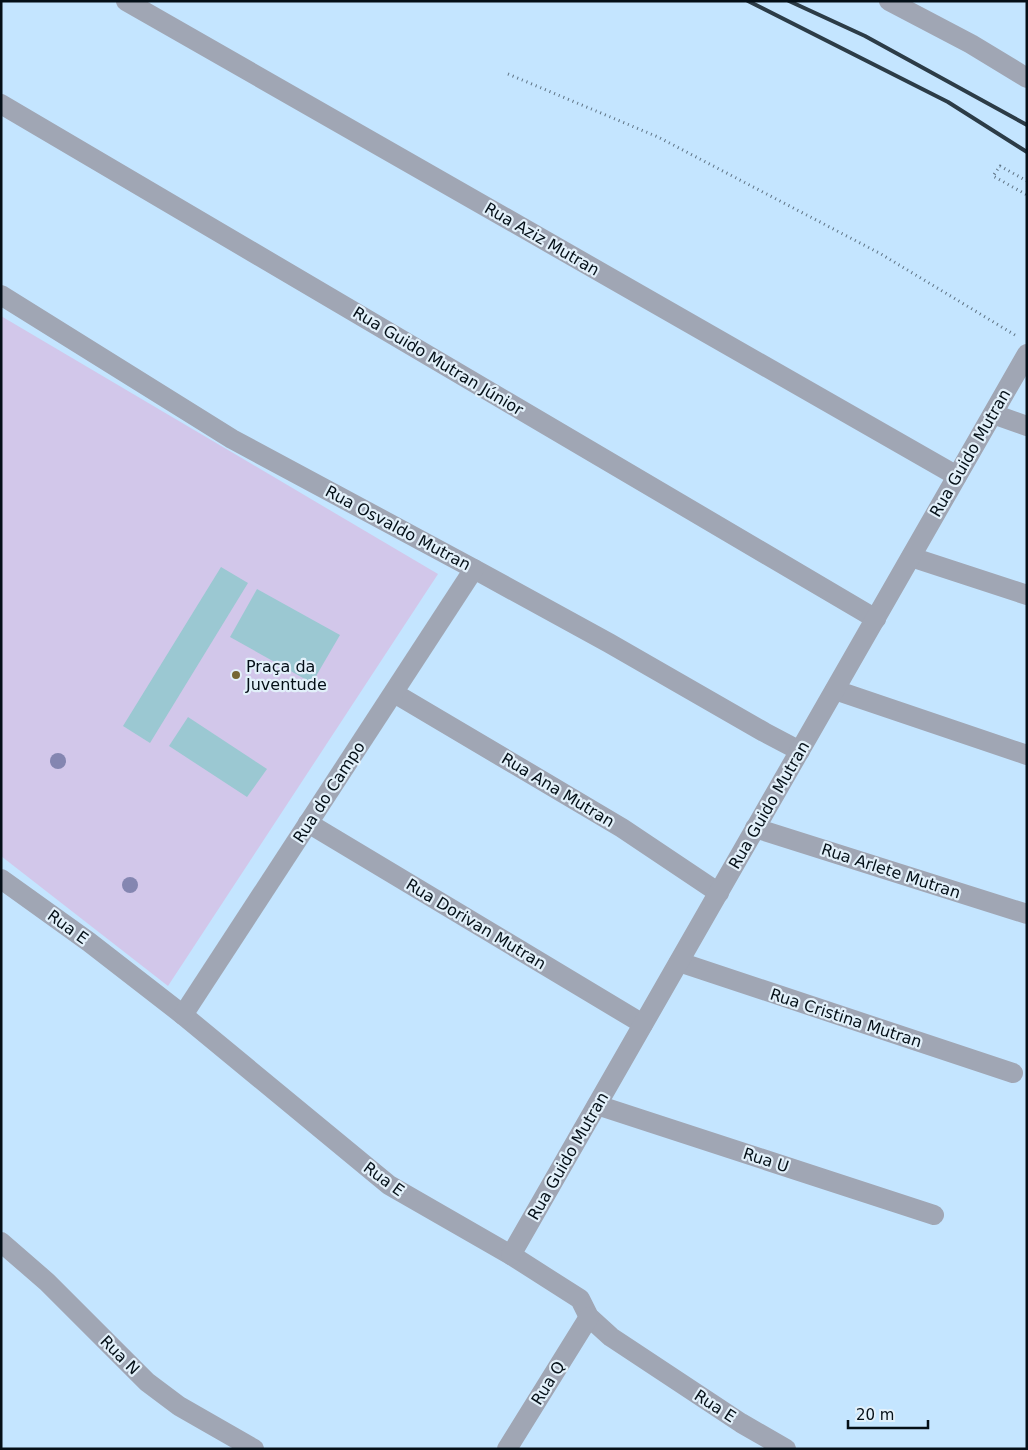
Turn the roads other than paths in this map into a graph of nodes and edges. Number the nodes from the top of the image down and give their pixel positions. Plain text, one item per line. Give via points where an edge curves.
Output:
1 (126, 1) edge
2 (889, 1) edge
3 (1027, 78) edge
4 (1, 104) edge
5 (1, 296) edge
6 (1023, 346) edge
7 (992, 414) junction
8 (1027, 426) edge
9 (957, 476) junction
10 (911, 557) junction
11 (474, 569) junction
12 (1027, 595) edge
13 (876, 619) junction
14 (835, 690) junction
15 (394, 693) junction
16 (800, 751) junction
17 (1027, 755) edge
18 (308, 823) junction
19 (755, 828) junction
20 (1, 879) edge
21 (718, 893) junction
22 (1027, 914) edge
23 (679, 962) junction
24 (183, 1015) junction
25 (644, 1024) junction
26 (1013, 1073) dead end
27 (597, 1105) junction
28 (934, 1215) dead end
29 (1, 1242) edge
30 (512, 1255) junction
31 (589, 1317) junction
32 (254, 1449) edge
33 (507, 1449) edge
34 (786, 1449) edge

1 - 9 street, Rua Aziz Mutran
2 - 3 street
4 - 13 street, Rua Guido Mutran Júnior
5 - 11 street, Rua Osvaldo Mutran via 232,438
6 - 7 street, Rua Guido Mutran
7 - 8 street
7 - 9 street, Rua Guido Mutran
9 - 10 street, Rua Guido Mutran
10 - 12 street
10 - 13 street, Rua Guido Mutran
11 - 15 street, Rua do Campo
11 - 16 street, Rua Osvaldo Mutran
13 - 14 street, Rua Guido Mutran
14 - 16 street, Rua Guido Mutran
14 - 17 street
15 - 18 street, Rua do Campo
15 - 21 street, Rua Ana Mutran via 622,828
16 - 19 street, Rua Guido Mutran
18 - 24 street, Rua do Campo
18 - 25 street, Rua Dorivan Mutran
19 - 21 street, Rua Guido Mutran
19 - 22 street, Rua Arlete Mutran
20 - 24 street, Rua E
21 - 23 street, Rua Guido Mutran
23 - 25 street, Rua Guido Mutran
23 - 26 street, Rua Cristina Mutran
24 - 30 street, Rua E via 389,1186
25 - 27 street, Rua Guido Mutran
27 - 28 street, Rua U
27 - 30 street, Rua Guido Mutran
29 - 32 street, Rua N via 47,1282 147,1382 179,1406
30 - 31 street, Rua E via 580,1299
31 - 33 street, Rua Q
31 - 34 street, Rua E via 640,1358

